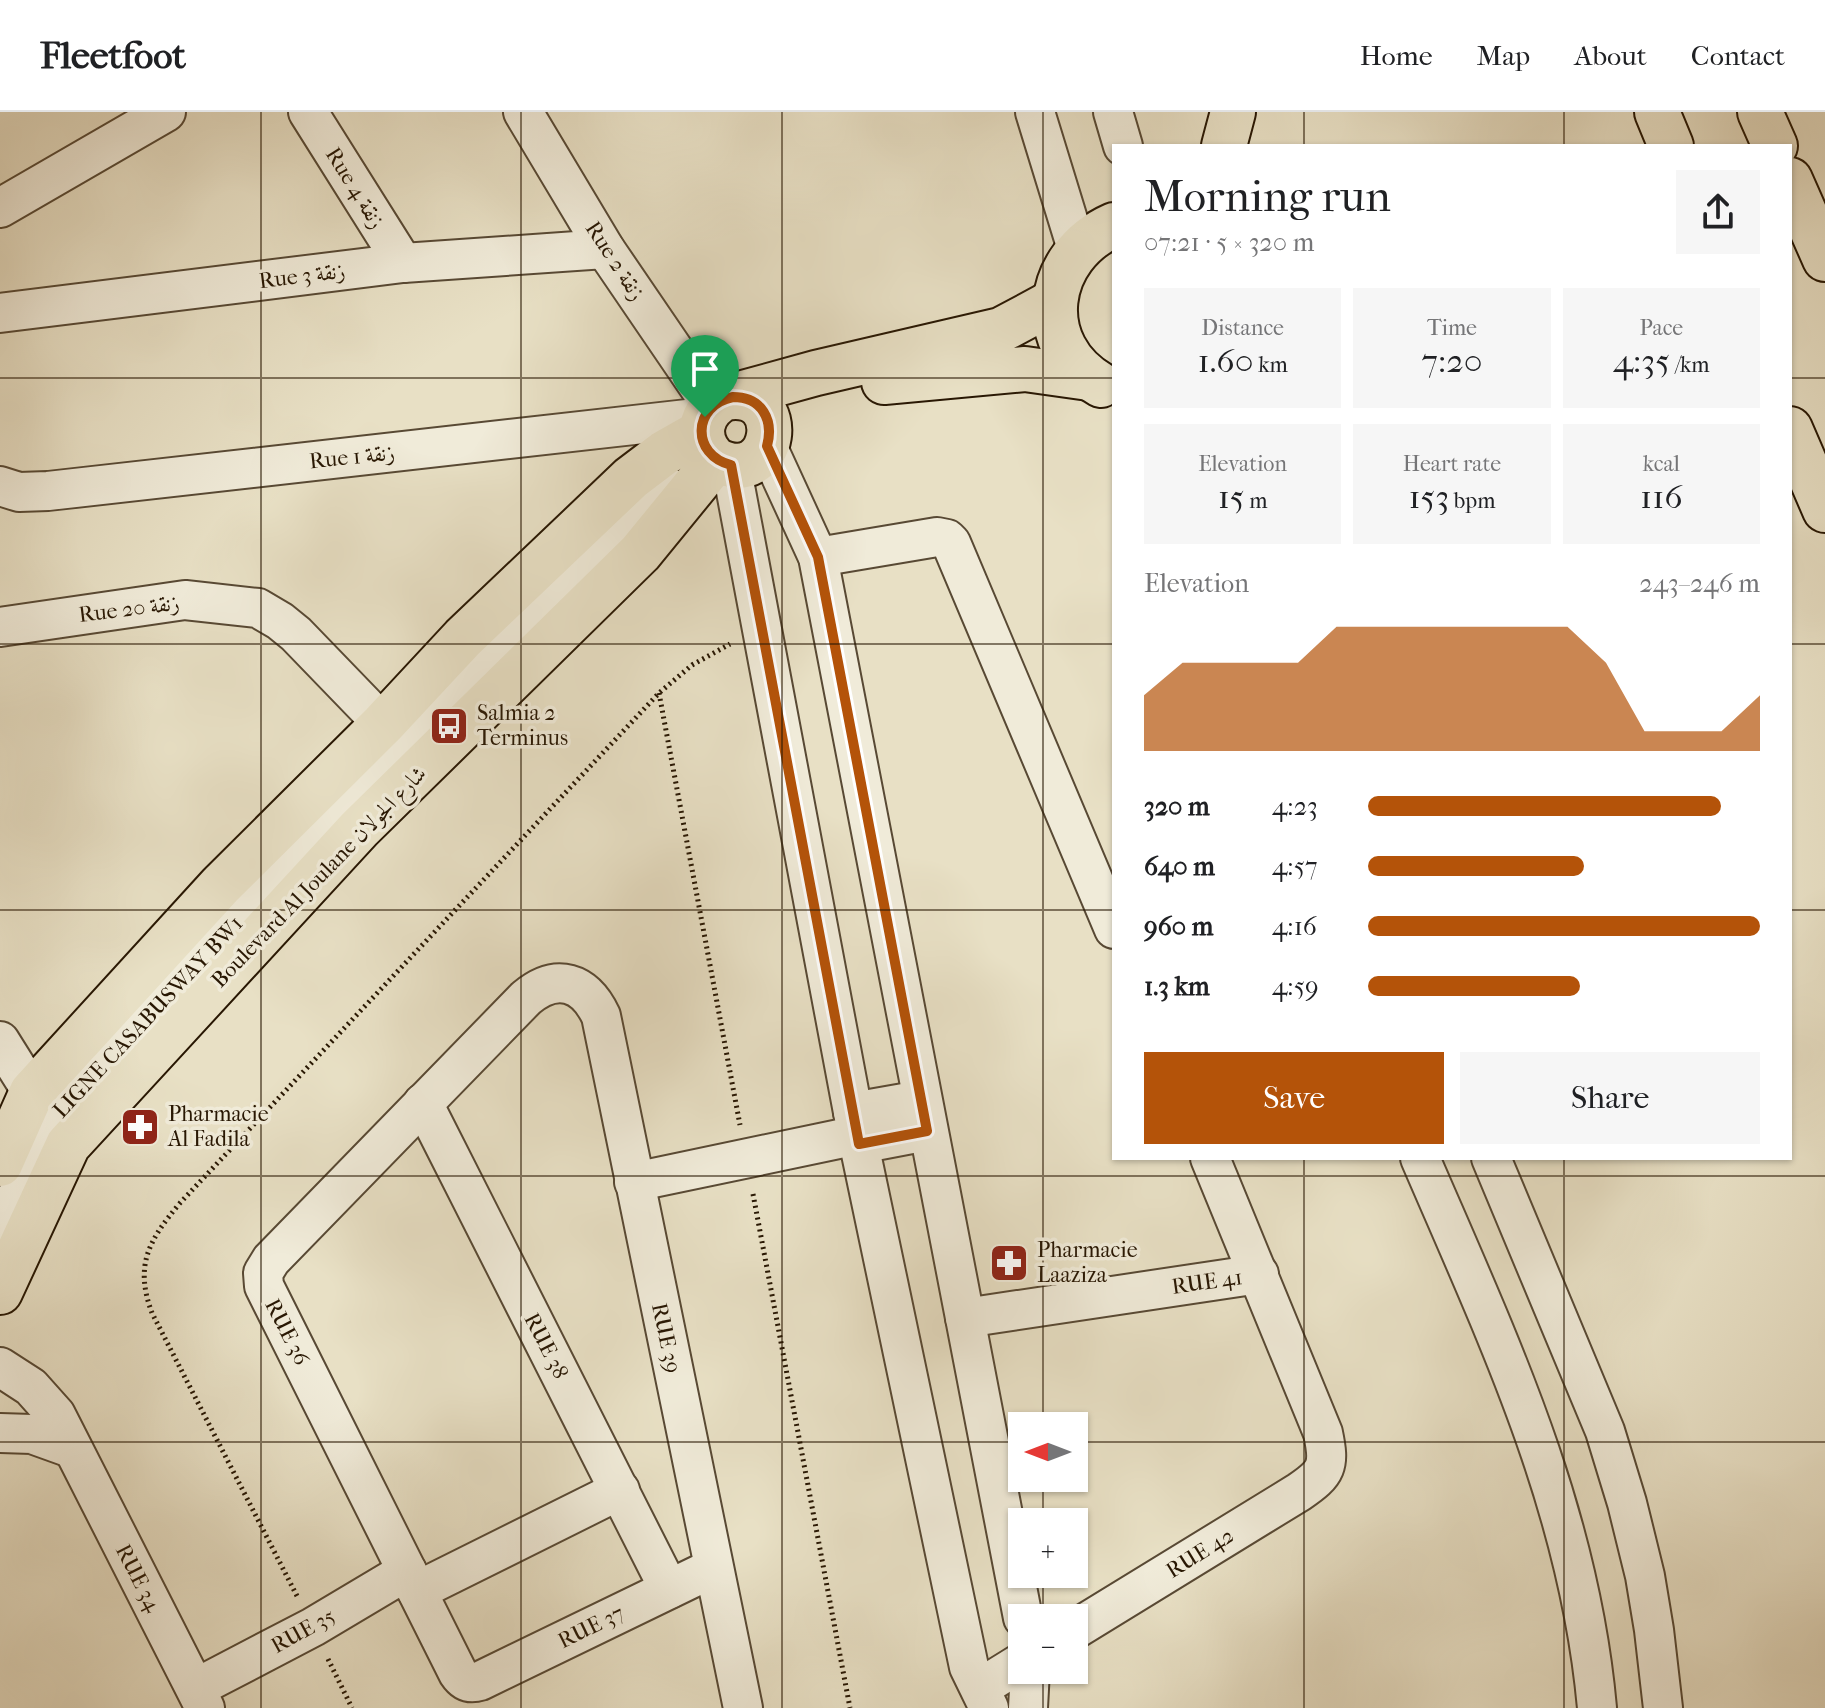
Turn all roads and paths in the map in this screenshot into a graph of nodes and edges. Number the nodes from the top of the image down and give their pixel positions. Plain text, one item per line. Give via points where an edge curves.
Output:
1 (166, 112) edge
2 (308, 112) edge
3 (523, 112) edge
4 (1035, 112) edge
5 (1113, 112) edge
6 (1233, 112) edge
7 (1657, 112) edge
8 (1760, 112) edge
9 (1122, 144) edge
10 (1225, 144) edge
11 (1670, 144) edge
12 (1774, 144) edge
13 (1792, 185) edge
14 (0, 208) edge
15 (1112, 226) edge
16 (605, 249) junction
17 (1077, 249) junction
18 (1825, 259) edge
19 (403, 263) junction
20 (1055, 301) junction
21 (0, 313) edge
22 (1107, 389) edge
23 (1792, 434) edge
24 (724, 435) junction
25 (0, 486) edge
26 (1825, 510) edge
27 (818, 557) junction
28 (0, 627) edge
29 (659, 693) dead end
30 (383, 724) junction
31 (1112, 924) edge
32 (566, 984) joint
33 (0, 1041) edge
34 (32, 1092) junction
35 (423, 1103) junction
36 (924, 1115) junction
37 (857, 1130) junction
38 (747, 1159) junction
39 (1211, 1160) edge
40 (1421, 1160) edge
41 (1492, 1160) edge
42 (0, 1164) edge
43 (634, 1182) junction
44 (0, 1213) edge
45 (0, 1235) edge
46 (1259, 1274) junction
47 (0, 1292) edge
48 (965, 1318) junction
49 (0, 1367) edge
50 (0, 1433) edge
51 (71, 1448) junction
52 (620, 1490) junction
53 (713, 1568) junction
54 (412, 1581) junction
55 (669, 1589) junction
56 (1020, 1604) edge
57 (1088, 1621) edge
58 (1008, 1675) edge
59 (467, 1682) joint
60 (1029, 1684) edge
61 (200, 1698) edge
62 (984, 1698) edge
63 (743, 1708) edge
64 (850, 1708) edge
65 (1028, 1708) edge
66 (1597, 1708) edge
67 (1663, 1708) edge

1 - 14 street
2 - 19 street, Rue 4 زنقة
3 - 16 street, Rue 2 زنقة
4 - 17 street
5 - 9 street
6 - 10 main road
7 - 11 main road
8 - 12 main road
13 - 18 main road
15 - 17 main road
16 - 19 street, Rue 3 زنقة
16 - 24 street, Rue 2 زنقة
17 - 20 main road via 1062,273
19 - 21 street, Rue 3 زنقة
20 - 22 main road via 1057,330 1069,357
20 - 24 main road via 1001,330 816,373
22 - 24 main road via 1025,369 921,377 828,394
23 - 26 main road
24 - 25 street, Rue 1 زنقة via 48,491
24 - 27 street
24 - 30 main road via 664,453 631,478 463,638
24 - 37 street
24 - 44 street, LIGNE CASABUSWAY BW1 via 609,530 132,1012 44,1111
24 - 45 street, LIGNE CASABUSWAY BW1 via 136,1024 50,1120
24 - 47 main road, Boulevard Al Joulane شارع الجولان via 640,553 359,829 68,1145
27 - 31 street via 937,537 951,543
27 - 36 street
28 - 30 street, Rue 20 زنقة via 185,600 258,608 296,634
29 - 38 path
30 - 34 main road via 221,885
32 - 35 street, RUE 36 via 533,993
32 - 43 street, RUE 39 via 583,990 601,1016
33 - 34 street
34 - 42 main road
35 - 52 street, RUE 38
35 - 54 street, RUE 36 via 263,1273 266,1291
36 - 37 street
36 - 48 street
37 - 38 street
37 - 62 street via 969,1667
38 - 43 street
38 - 64 path
39 - 46 street
40 - 66 street via 1509,1364 1552,1483 1587,1630
41 - 67 street via 1609,1446 1627,1503 1645,1576
43 - 53 street, RUE 39
46 - 48 street, RUE 41
46 - 57 street, RUE 42 via 1323,1433 1328,1456 1324,1473
48 - 56 street
49 - 51 street, RUE 34 via 45,1401
50 - 51 street via 32,1434
51 - 61 street, RUE 34
52 - 54 street, RUE 35
52 - 55 street, RUE 38
53 - 55 street, RUE 37
53 - 63 street, RUE 39
54 - 59 street, RUE 36
54 - 61 street, RUE 35 via 313,1627
55 - 59 street, RUE 37 via 480,1681
58 - 62 street
60 - 65 street

